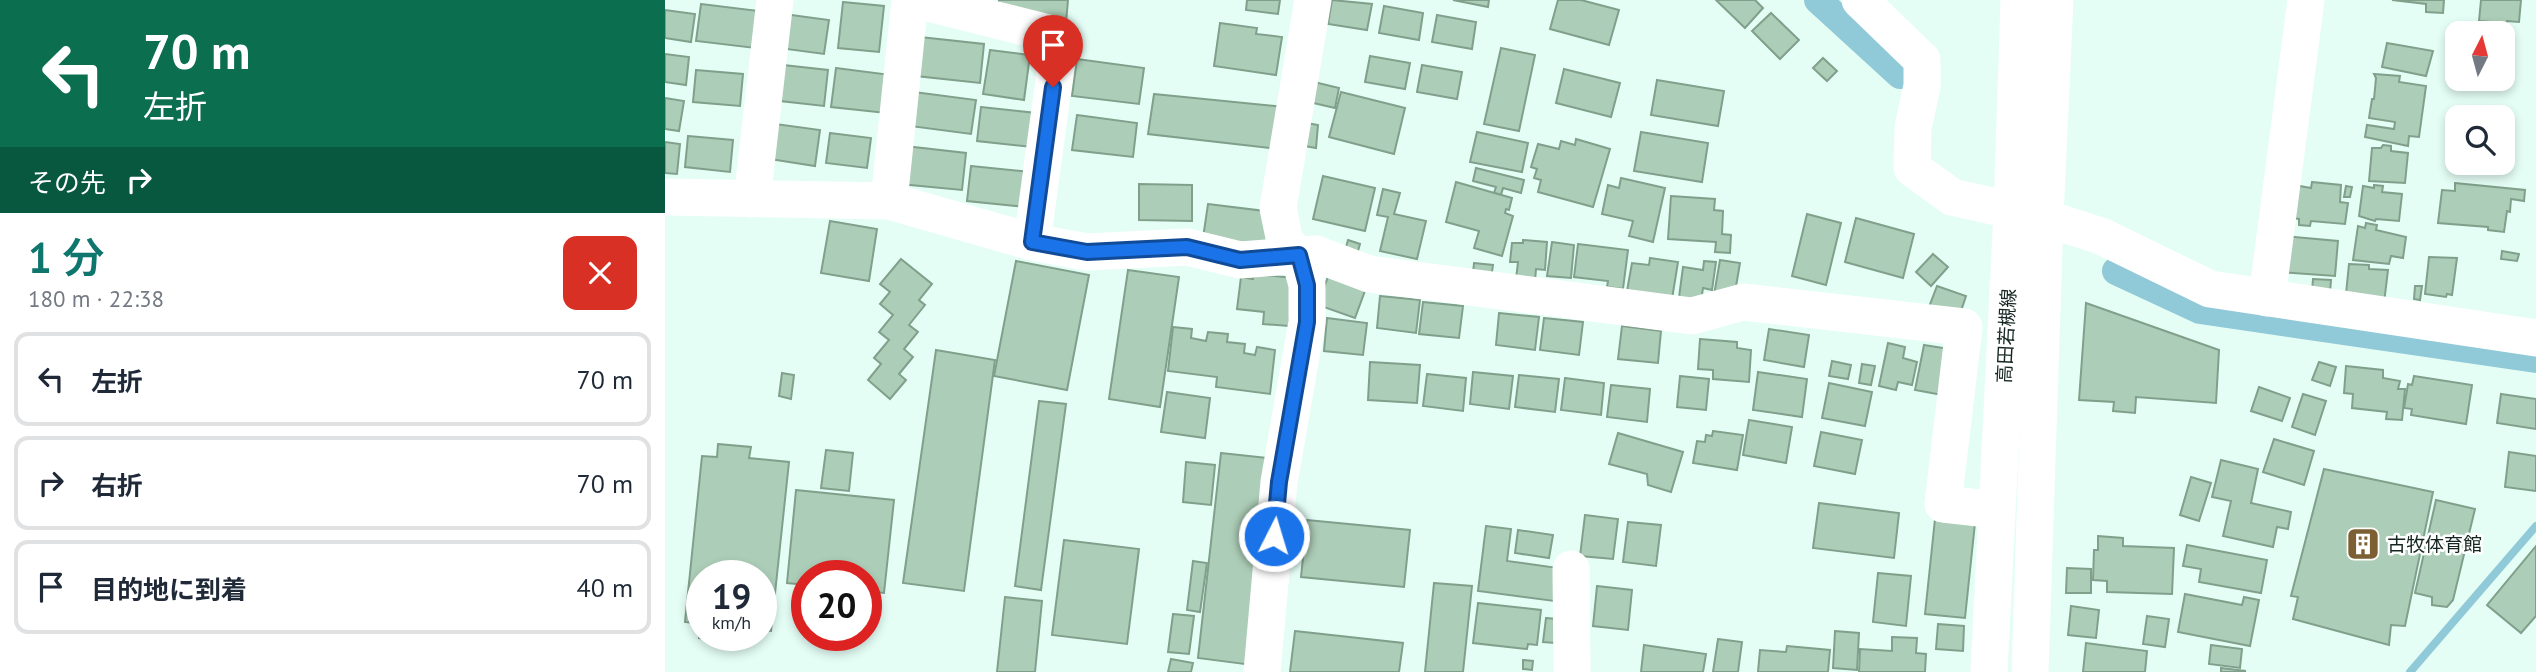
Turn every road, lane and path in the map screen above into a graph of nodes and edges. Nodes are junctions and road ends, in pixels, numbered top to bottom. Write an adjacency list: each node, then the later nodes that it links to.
1 (775, 0): 10 (street)
2 (909, 0): 11 (street)
3 (917, 0): 13 (street)
4 (1313, 0): 14 (street)
5 (1860, 0): 12 (street)
6 (2019, 0): 12 (street, 高田若槻線)
7 (2055, 0): 12 (street, 高田若槻線)
8 (2306, 0): 15 (street)
9 (665, 197): 10 (street)
10 (753, 199): 11 (street)
11 (889, 201): 13 (street)
12 (2029, 215): 15 (street); 17 (street, 高田若槻線); 22 (street, 高田若槻線)
13 (1032, 242): 14 (street)
14 (1299, 255): 17 (street); 19 (street)
15 (2267, 298): 16 (street)
16 (2536, 338)
17 (1997, 510): 21 (street, 高田若槻線)
18 (1571, 569): 20 (street)
19 (1262, 672)
20 (1571, 672)
21 (1989, 672)
22 (2030, 672)

